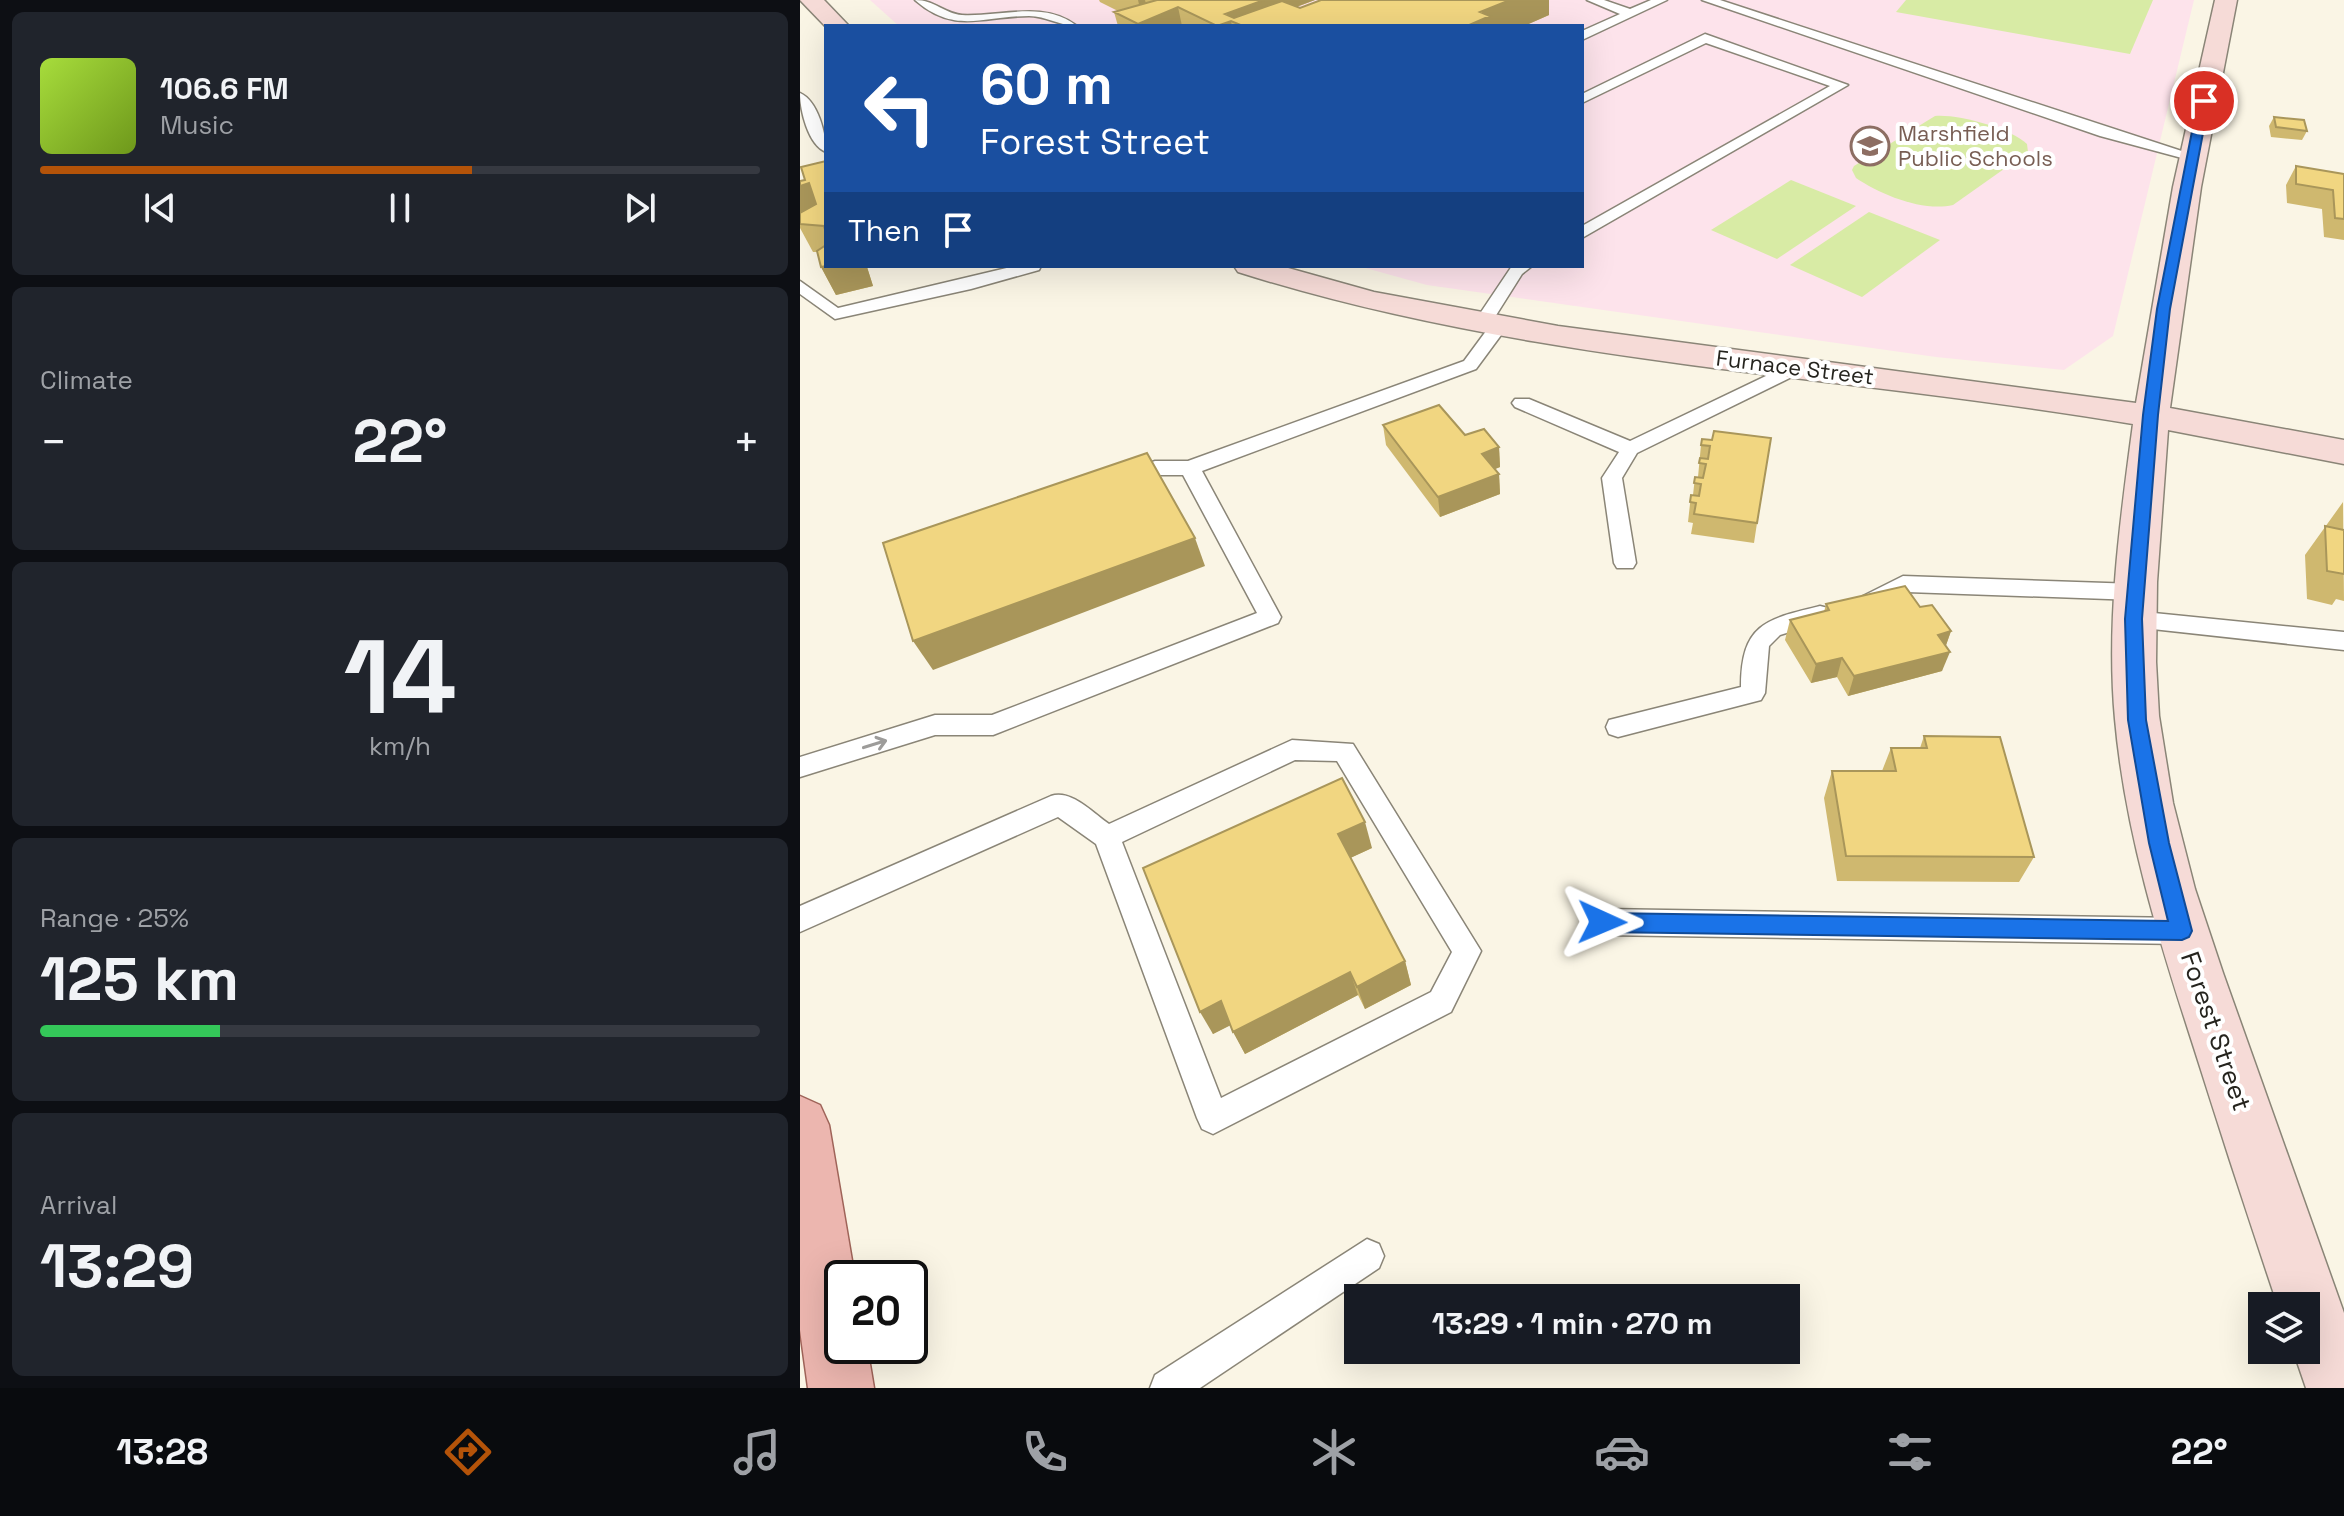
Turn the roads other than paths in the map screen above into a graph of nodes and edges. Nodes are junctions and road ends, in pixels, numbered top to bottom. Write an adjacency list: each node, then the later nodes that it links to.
1 (811, 0): 7 (street); 10 (street)
2 (921, 0): 9 (lane)
3 (1593, 0): 8 (lane)
4 (1661, 0): 8 (lane)
5 (1708, 0): 17 (lane)
6 (2226, 0): 17 (street, Forest Street)
7 (800, 1)
8 (1631, 14): 13 (lane)
9 (957, 19): 11 (lane); 12 (lane)
10 (836, 24)
11 (943, 24)
12 (1067, 24)
13 (1584, 35)
14 (800, 97): 16 (lane)
15 (1584, 98): 18 (lane)
16 (824, 144)
17 (2193, 157): 27 (street, Forest Street)
18 (1584, 232)
19 (1019, 268): 22 (lane)
20 (1256, 268): 24 (street, Furnace Street)
21 (1516, 268): 24 (lane)
22 (969, 275): 23 (lane)
23 (800, 286)
24 (1490, 326): 25 (street, Furnace Street); 30 (lane)
25 (1797, 367): 27 (street, Furnace Street); 28 (lane)
26 (1522, 403): 28 (lane)
27 (2150, 415): 29 (street, Furnace Street); 33 (street, Forest Street)
28 (1630, 449): 32 (lane)
29 (2344, 452)
30 (1190, 468): 31 (lane); 36 (lane, one-way to 30)
31 (1110, 484)
32 (1625, 563)
33 (2135, 606): 34 (lane); 35 (lane); 40 (street, Forest Street)
34 (2344, 641)
35 (1618, 727)
36 (800, 767)
37 (1107, 837): 37 (lane); 38 (lane)
38 (800, 919)
39 (1602, 922): 40 (lane)
40 (2182, 931): 45 (street, Forest Street)
41 (800, 1125): 43 (main road)
42 (1367, 1256): 44 (lane)
43 (841, 1388)
44 (1168, 1388)
45 (2339, 1388)

